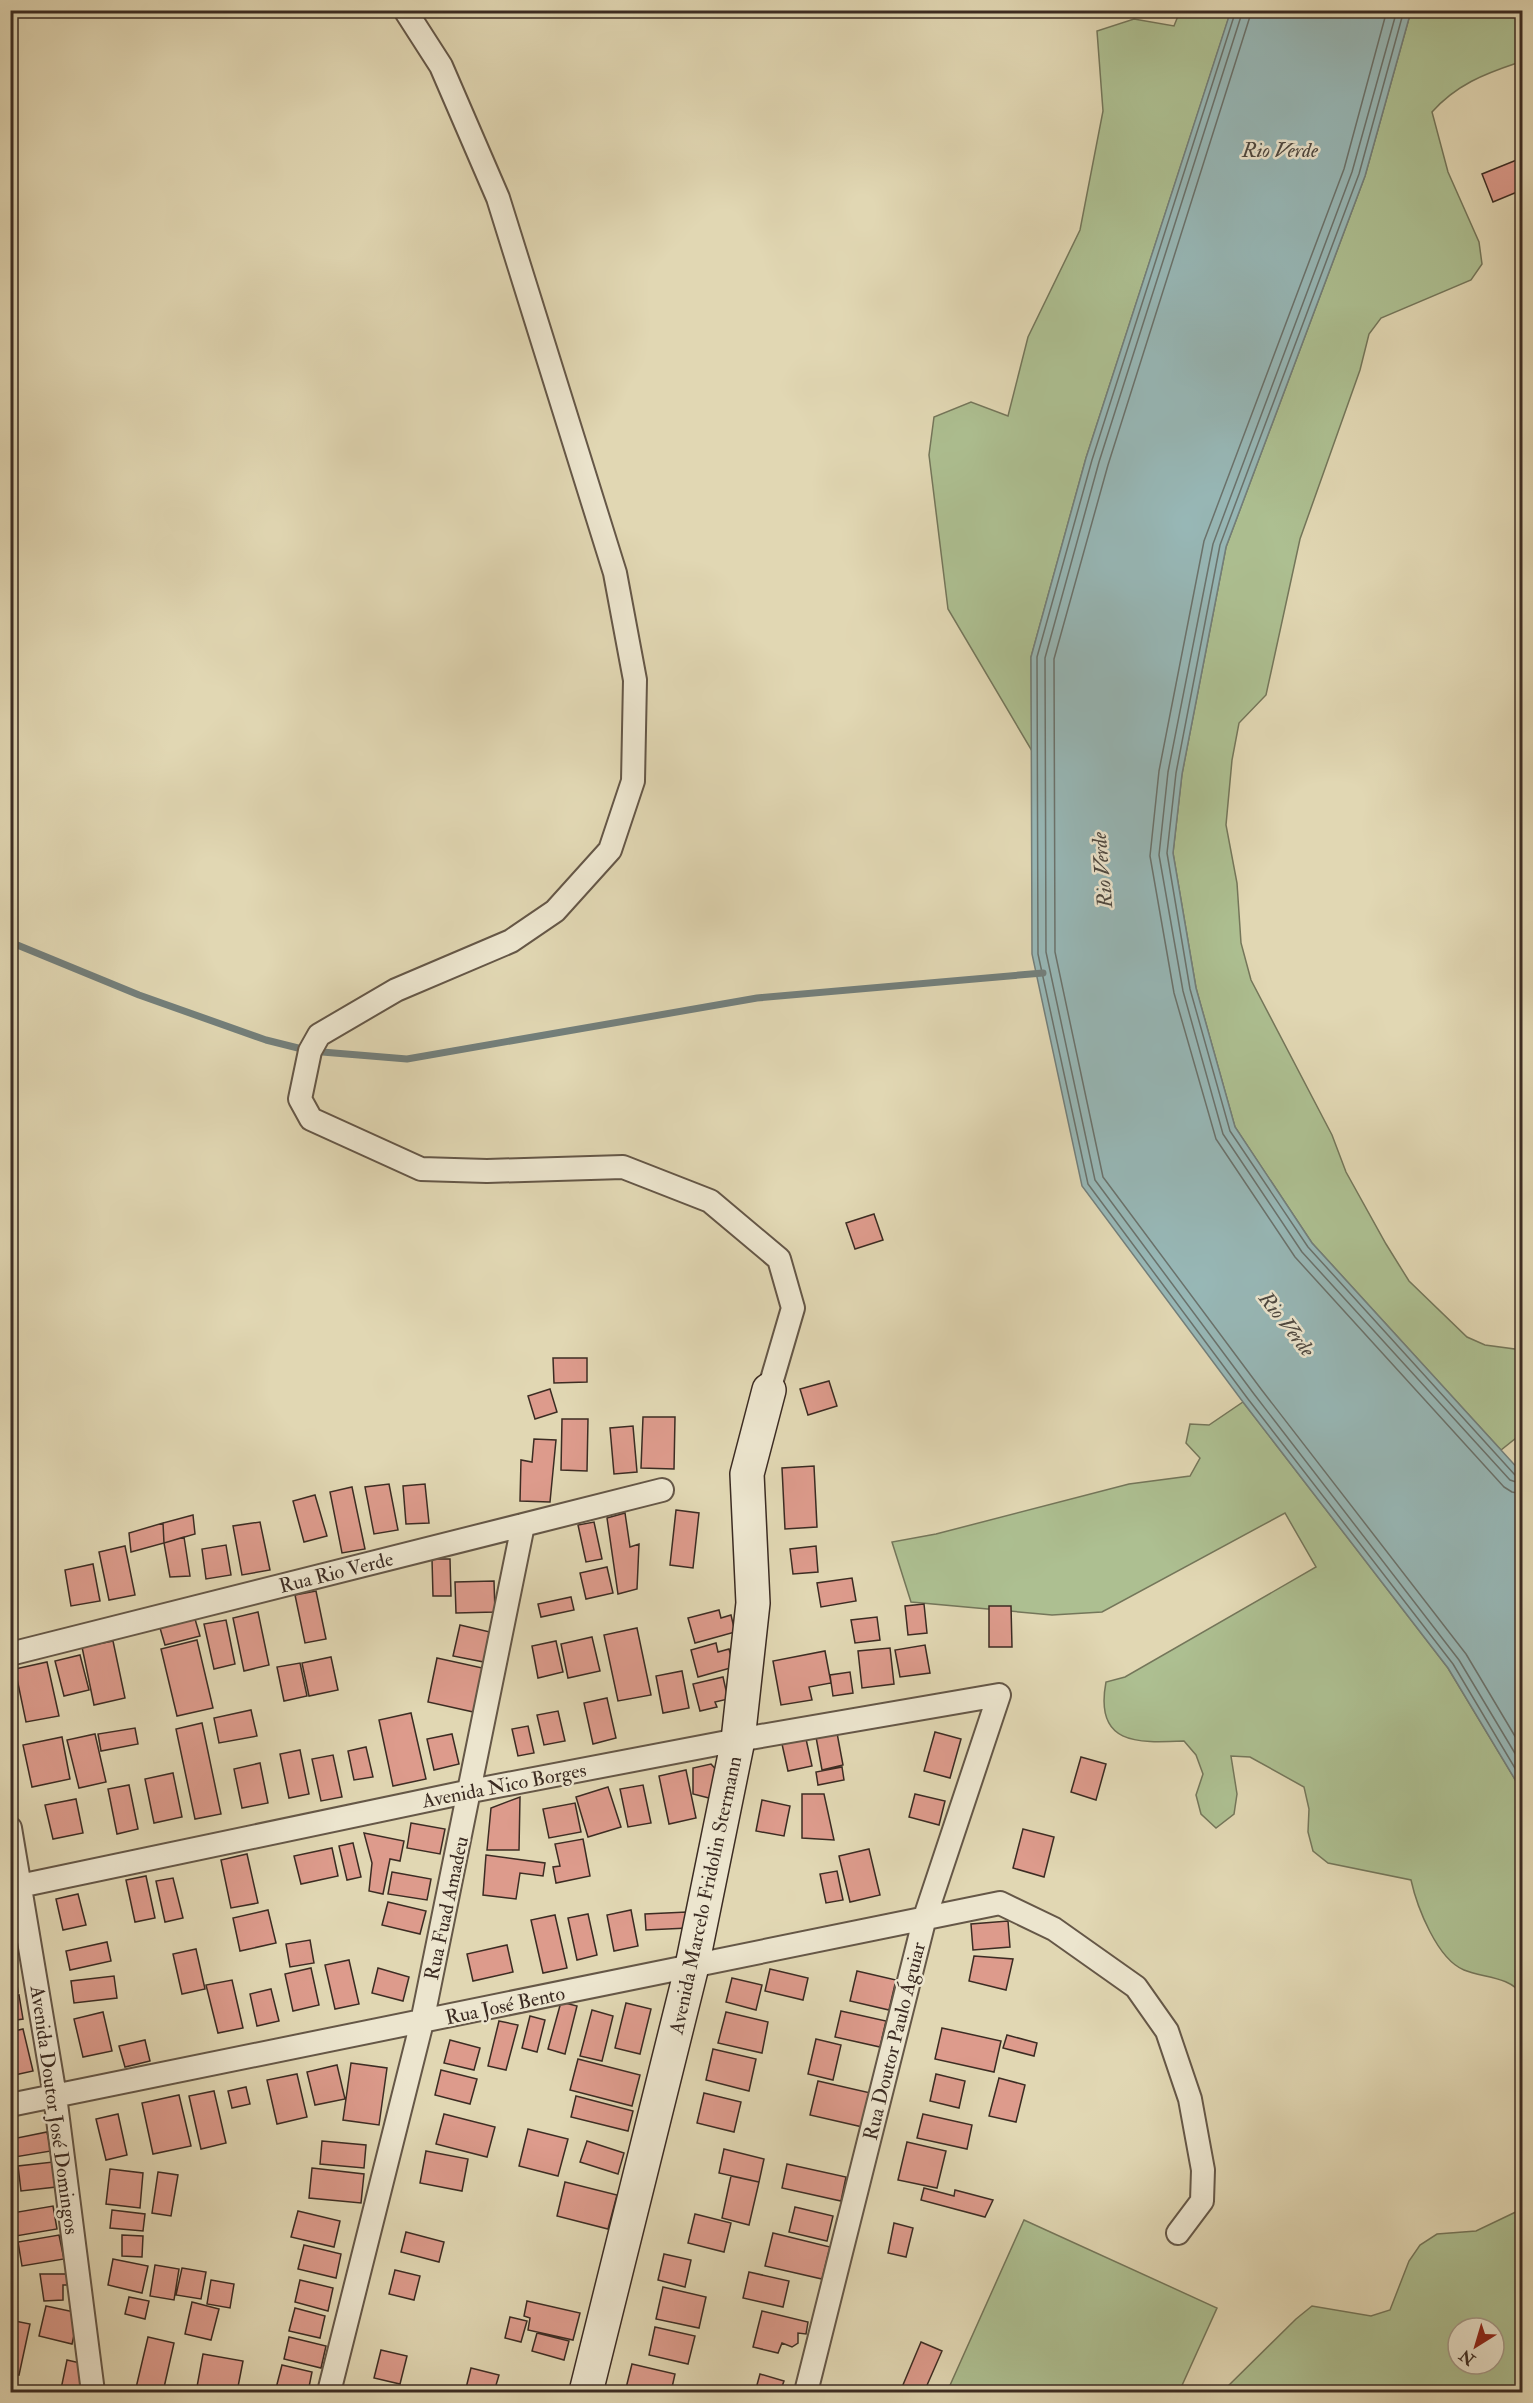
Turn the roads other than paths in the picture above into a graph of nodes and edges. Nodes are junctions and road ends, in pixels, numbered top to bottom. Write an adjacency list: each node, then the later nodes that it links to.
1 (405, 10): 2 (street)
2 (769, 1390): 7 (street, Avenida Marcelo Fridolin Stermann)
3 (662, 1490): 4 (street, Rua Rio Verde)
4 (523, 1525): 5 (street, Rua Rio Verde); 8 (street, Rua Fuad Amadeu)
5 (10, 1653)
6 (999, 1695): 7 (street, Avenida Nico Borges); 11 (street, Rua Doutor Paulo Águiar)
7 (738, 1740): 8 (street, Avenida Nico Borges); 12 (street, Avenida Marcelo Fridolin Stermann)
8 (471, 1791): 10 (street, Avenida Nico Borges); 13 (street, Rua Fuad Amadeu)
9 (10, 1828): 10 (street, Avenida Doutor José Domingos)
10 (16, 1887): 14 (street, Avenida Doutor José Domingos)
11 (925, 1917): 12 (street, Rua José Bento); 16 (street, Rua José Bento); 20 (street, Rua Doutor Paulo Águiar)
12 (692, 1966): 13 (street, Rua José Bento); 19 (street, Avenida Marcelo Fridolin Stermann)
13 (422, 2022): 14 (street, Rua José Bento); 18 (street, Rua Fuad Amadeu)
14 (55, 2096): 15 (street, Rua José Bento); 17 (street, Avenida Doutor José Domingos)
15 (10, 2105)
16 (1178, 2232)
17 (93, 2392)
18 (329, 2392)
19 (586, 2392)
20 (806, 2392)

